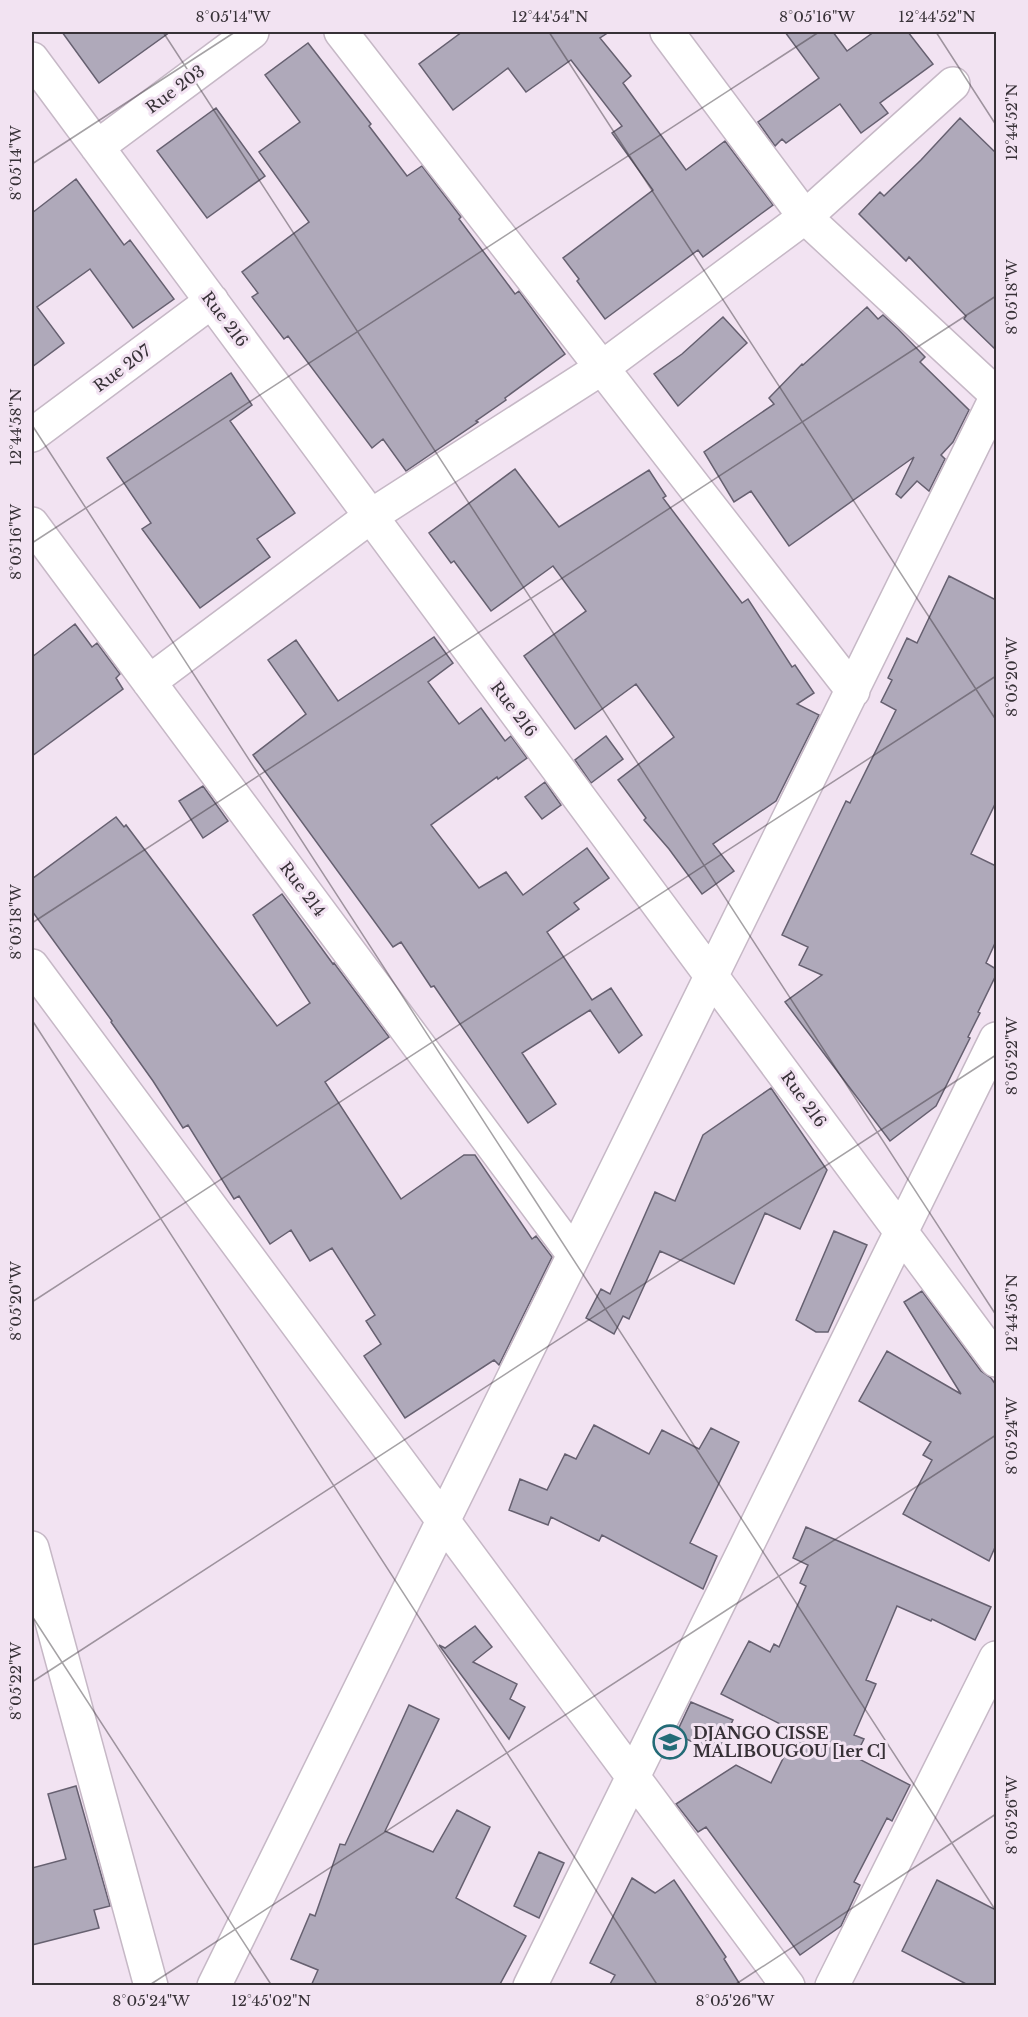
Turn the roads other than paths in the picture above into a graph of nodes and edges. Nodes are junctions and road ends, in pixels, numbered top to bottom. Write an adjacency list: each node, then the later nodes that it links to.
1 (252, 32): 6 (street, Rue 203)
2 (341, 32): 9 (street)
3 (667, 32): 7 (street)
4 (32, 59): 6 (street, Rue 216)
5 (953, 84): 7 (street)
6 (97, 147): 8 (street, Rue 216)
7 (805, 217): 9 (street); 10 (street)
8 (212, 301): 12 (street, Rue 207); 13 (street, Rue 216)
9 (603, 367): 13 (street); 16 (street)
10 (996, 394)
11 (996, 398): 16 (street)
12 (32, 435)
13 (371, 516): 15 (street); 18 (street, Rue 216)
14 (32, 524): 15 (street, Rue 214)
15 (149, 682): 21 (street, Rue 214)
16 (853, 691): 18 (street)
17 (32, 966): 23 (street)
18 (712, 976): 20 (street, Rue 216); 21 (street)
19 (996, 1039): 20 (street)
20 (902, 1231): 22 (street, Rue 216); 26 (street)
21 (574, 1255): 23 (street)
22 (996, 1360)
23 (443, 1522): 26 (street); 28 (street)
24 (32, 1548): 27 (street)
25 (996, 1658): 31 (street)
26 (633, 1778): 29 (street); 30 (street)
27 (151, 1986)
28 (214, 1986)
29 (530, 1986)
30 (788, 1986)
31 (832, 1986)

